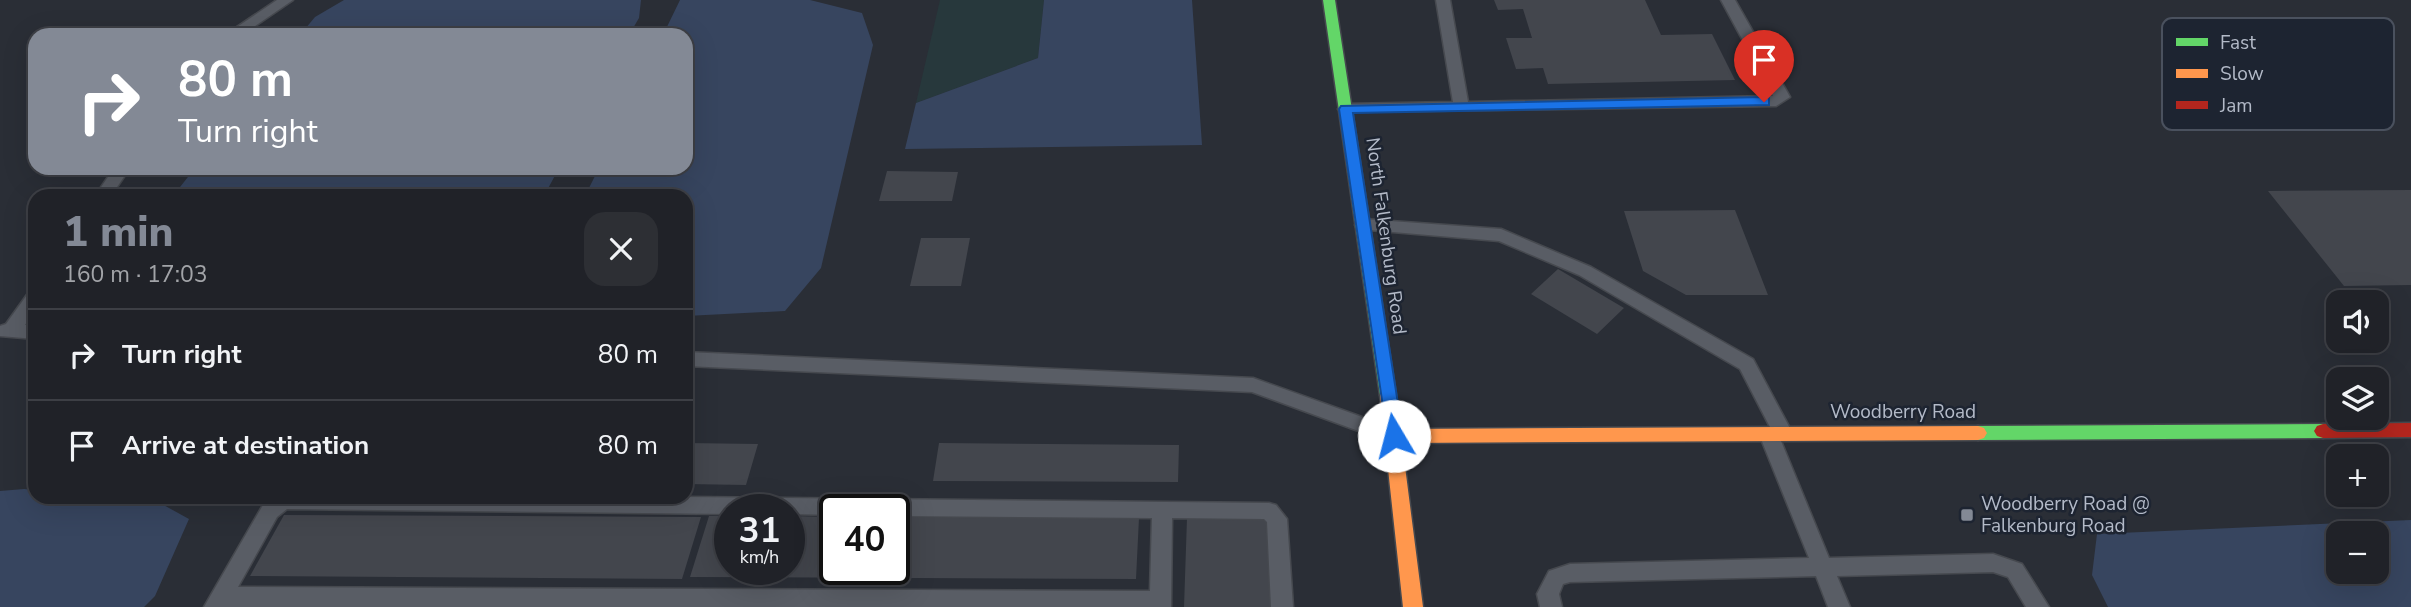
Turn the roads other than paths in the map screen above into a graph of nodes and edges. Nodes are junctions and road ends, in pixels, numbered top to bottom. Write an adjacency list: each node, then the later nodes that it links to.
1 (286, 0): 5 (lane)
2 (1329, 0): 7 (street, North Falkenburg Road)
3 (1443, 0): 6 (lane)
4 (1728, 0): 6 (lane)
5 (243, 28)
6 (1461, 107): 7 (lane)
7 (1346, 109): 8 (street, North Falkenburg Road)
8 (1363, 225): 14 (lane); 15 (street, North Falkenburg Road)
9 (28, 304): 10 (lane)
10 (6, 331): 11 (lane)
11 (28, 332)
12 (693, 359): 15 (lane)
13 (2411, 430): 14 (street, Woodberry Road)
14 (1776, 434): 15 (street, Woodberry Road); 19 (lane)
15 (1394, 436): 23 (street, North Falkenburg Road)
16 (279, 504): 20 (lane)
17 (613, 504): 18 (lane)
18 (1162, 509): 21 (lane); 22 (lane)
19 (1823, 566): 24 (lane); 25 (lane); 26 (lane)
20 (218, 601): 21 (lane)
21 (1160, 604)
22 (1282, 607)
23 (1413, 607)
24 (1550, 607)
25 (1839, 607)
26 (2038, 607)

